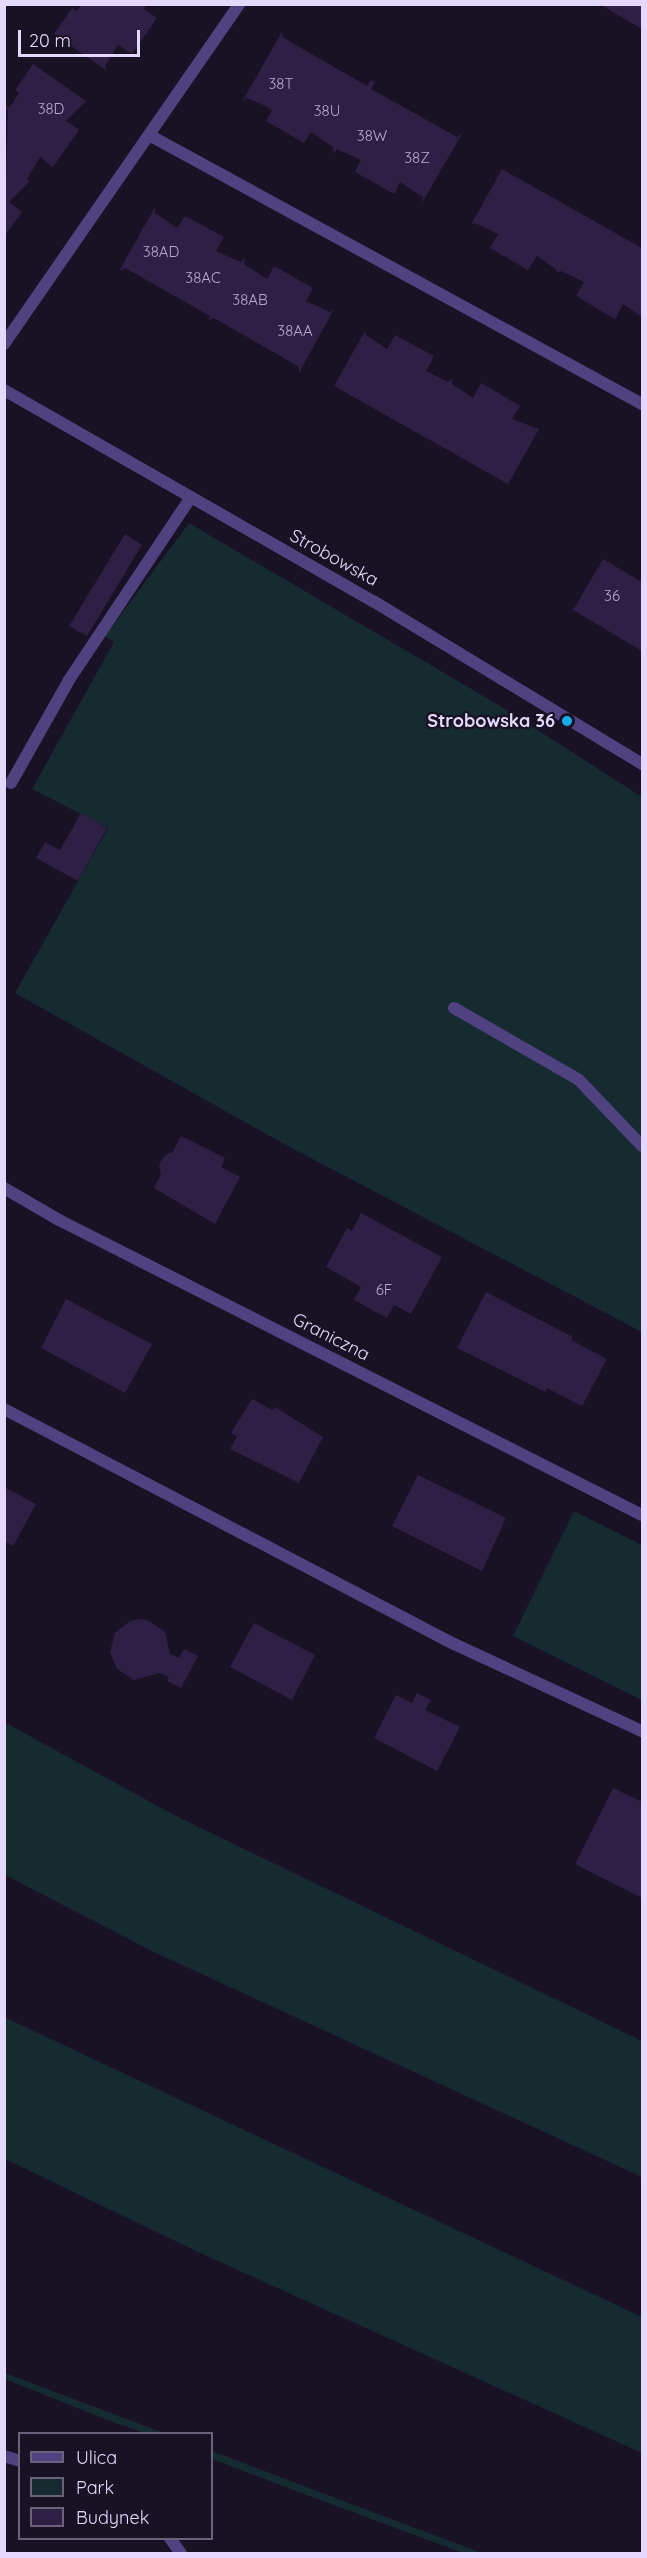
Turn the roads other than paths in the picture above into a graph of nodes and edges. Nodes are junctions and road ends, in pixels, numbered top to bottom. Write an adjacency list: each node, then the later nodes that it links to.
1 (239, 4): 2 (street)
2 (149, 135): 3 (street); 5 (street)
3 (4, 344)
4 (4, 390): 6 (street, Strobowska)
5 (642, 404)
6 (191, 497): 7 (street, Strobowska); 8 (street)
7 (642, 764)
8 (11, 783)
9 (454, 1008): 10 (street)
10 (642, 1146)
11 (4, 1188): 13 (street, Graniczna)
12 (4, 1409): 14 (street)
13 (642, 1515)
14 (642, 1731)
15 (171, 2540): 16 (street)
16 (181, 2553)

